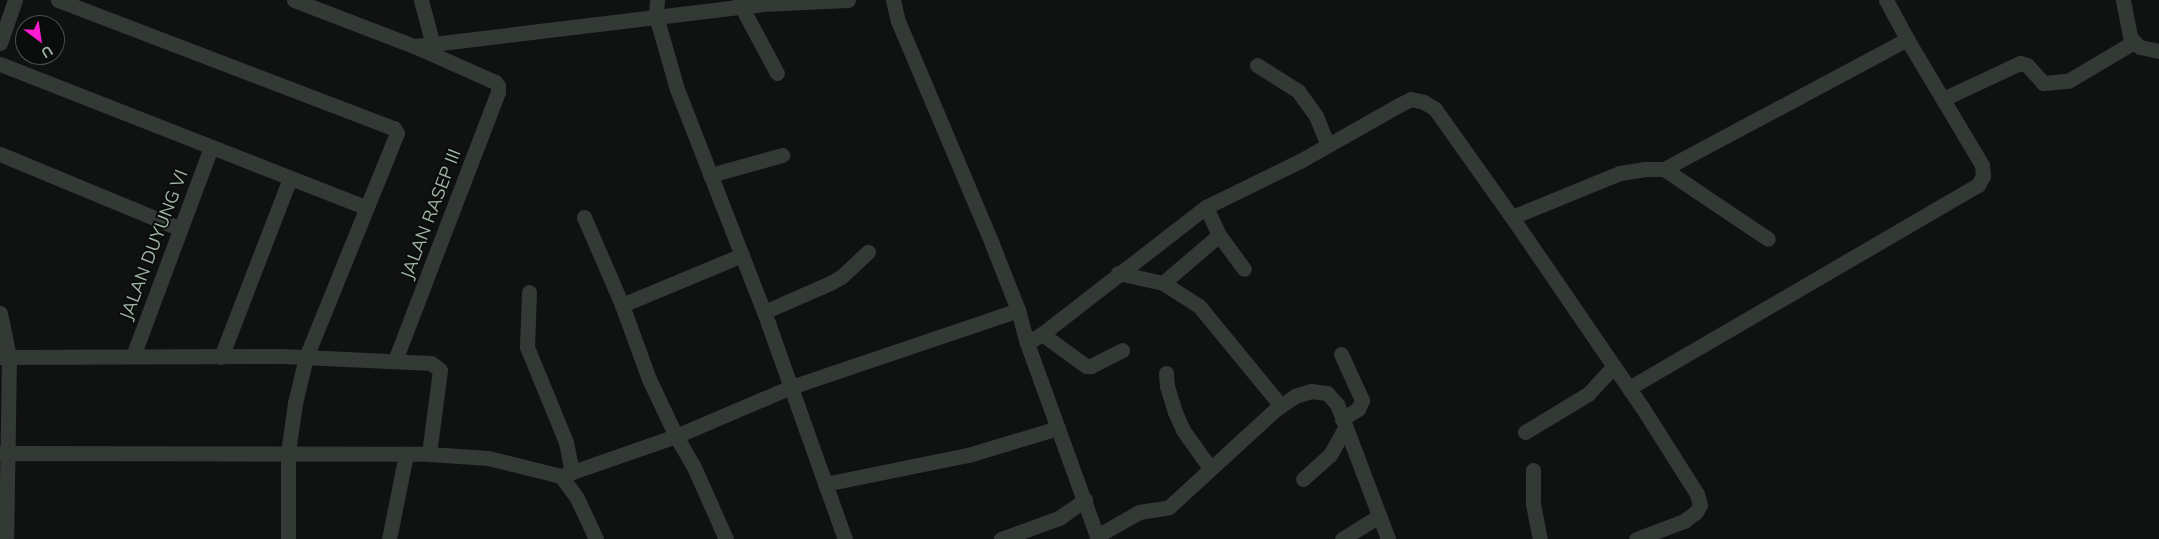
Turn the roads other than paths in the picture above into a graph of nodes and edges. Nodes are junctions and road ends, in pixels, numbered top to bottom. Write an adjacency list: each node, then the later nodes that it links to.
1 (15, 0): 14 (street)
2 (58, 0): 29 (street)
3 (294, 0): 16 (street)
4 (421, 0): 15 (street)
5 (657, 0): 11 (street)
6 (848, 0): 10 (street)
7 (893, 0): 43 (street)
8 (1886, 0): 12 (street)
9 (2123, 0): 13 (street)
10 (741, 3): 11 (street); 20 (street)
11 (656, 16): 15 (street); 27 (street)
12 (1907, 38): 21 (street); 26 (street)
13 (2134, 42): 17 (street); 21 (street)
14 (0, 43)
15 (434, 45): 16 (street)
16 (414, 46): 54 (street, JALAN RASEP III)
17 (2159, 51)
18 (0, 64): 23 (street)
19 (1257, 65): 22 (street)
20 (777, 73)
21 (1943, 99): 58 (street)
22 (1328, 145): 30 (street); 32 (street)
23 (211, 148): 28 (street); 33 (street, JALAN DUYUNG VI)
24 (0, 154): 33 (street)
25 (782, 155): 27 (street)
26 (1664, 169): 32 (street); 35 (street)
27 (710, 176): 37 (street)
28 (290, 178): 29 (street); 52 (street)
29 (365, 207): 53 (street)
30 (1206, 207): 34 (street); 39 (street)
31 (584, 216): 42 (street)
32 (1512, 217): 55 (street)
33 (180, 228): 50 (street, JALAN DUYUNG VI)
34 (1219, 235): 38 (street); 40 (street)
35 (1768, 239)
36 (868, 252): 44 (street)
37 (742, 255): 42 (street); 44 (street)
38 (1244, 269)
39 (1118, 273): 40 (street); 46 (street)
40 (1163, 283): 59 (street)
41 (529, 292): 70 (street)
42 (622, 304): 63 (street)
43 (1018, 310): 47 (street); 57 (street)
44 (764, 312): 57 (street)
45 (0, 313): 51 (street)
46 (1042, 334): 47 (street); 48 (street)
47 (1027, 342): 61 (street)
48 (1122, 350)
49 (1341, 354): 60 (street)
50 (132, 356): 51 (street); 52 (street)
51 (4, 357): 64 (street)
52 (221, 357): 53 (street)
53 (306, 358): 54 (street); 65 (street)
54 (396, 360): 67 (street)
55 (1614, 366): 58 (street); 62 (street)
56 (1166, 373): 68 (street)
57 (792, 387): 63 (street); 72 (street)
58 (1629, 388): 86 (street)
59 (1281, 406): 60 (street); 68 (street)
60 (1344, 424): 71 (street); 74 (street)
61 (1058, 428): 72 (street); 73 (street)
62 (1525, 432)
63 (676, 436): 70 (street); 80 (street)
64 (4, 453): 65 (street); 76 (street)
65 (288, 453): 66 (street); 77 (street)
66 (406, 454): 67 (street); 78 (street)
67 (429, 454): 70 (street)
68 (1210, 468): 75 (street)
69 (1533, 470): 85 (street)
70 (567, 474): 79 (street)
71 (1303, 478)
72 (825, 484): 81 (street)
73 (1085, 500): 75 (street); 82 (street)
74 (1379, 516): 83 (street); 84 (street)
75 (1097, 538)
76 (6, 539)
77 (288, 539)
78 (388, 539)
79 (596, 539)
80 (726, 539)
81 (845, 539)
82 (1001, 539)
83 (1342, 539)
84 (1388, 539)
85 (1540, 539)
86 (1636, 539)

